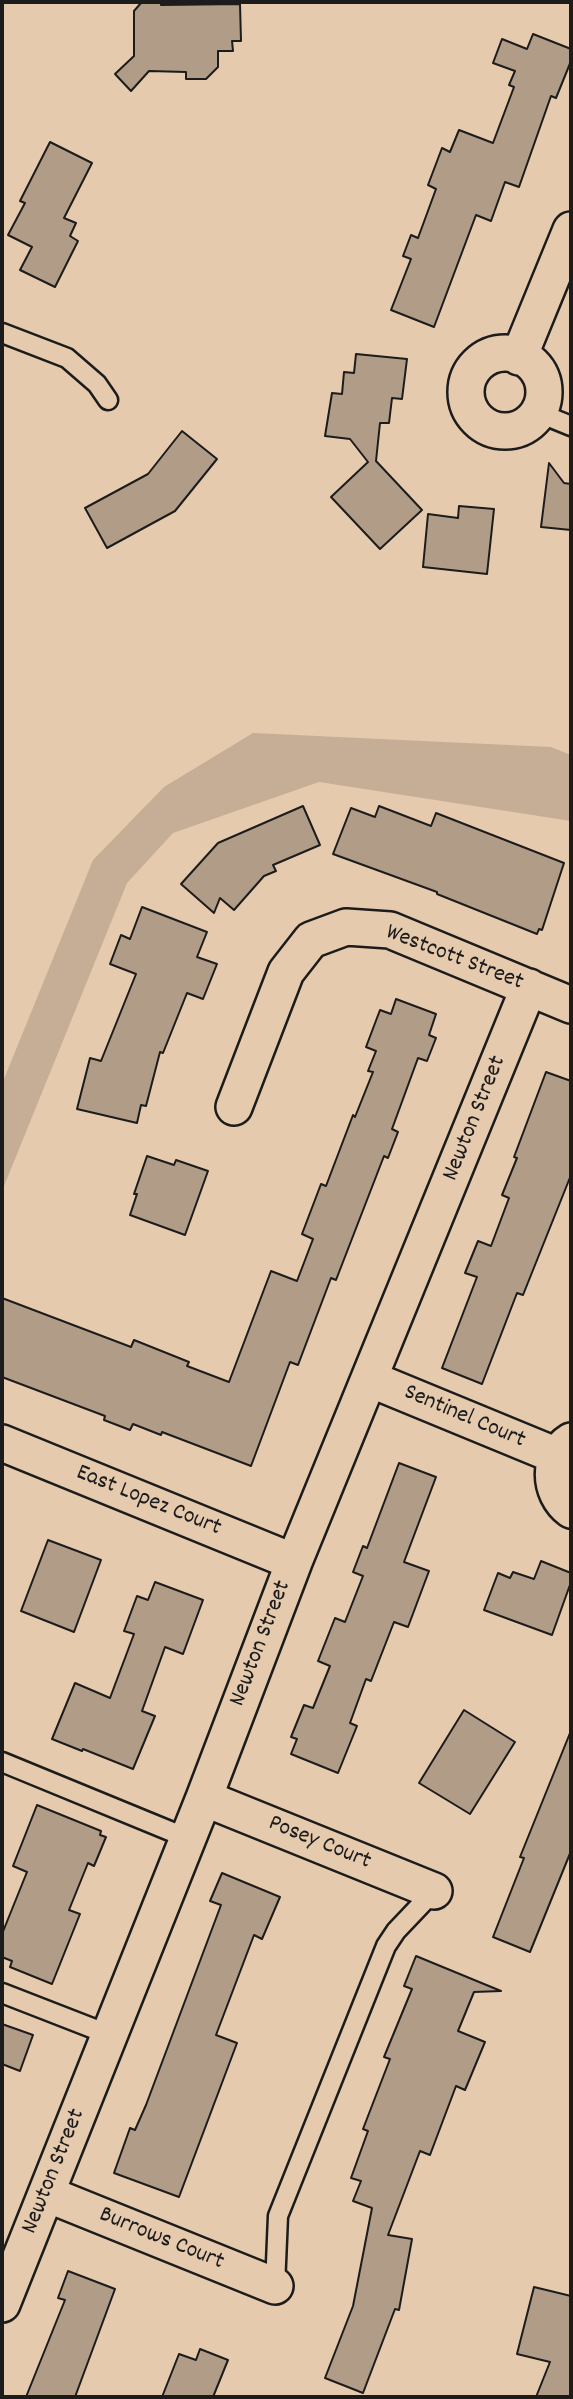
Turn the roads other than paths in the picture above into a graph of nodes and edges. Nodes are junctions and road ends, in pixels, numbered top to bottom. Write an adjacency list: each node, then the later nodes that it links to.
1 (571, 230): 3 (street)
2 (2, 333): 4 (lane)
3 (519, 357): 5 (street); 5 (street)
4 (108, 400)
5 (540, 413): 6 (lane)
6 (571, 426)
7 (529, 987): 8 (street, Westcott Street); 9 (street, Westcott Street); 10 (street, Newton Street)
8 (571, 1005)
9 (234, 1107)
10 (370, 1379): 12 (street, Sentinel Court); 14 (street, Newton Street)
11 (2, 1443): 14 (street, East Lopez Court)
12 (564, 1449): 13 (street, Sentinel Court)
13 (571, 1510)
14 (294, 1562): 16 (street, Newton Street)
15 (2, 1762): 17 (lane)
16 (204, 1798): 17 (street, Newton Street); 18 (street, Posey Court)
17 (187, 1838): 20 (street, Newton Street)
18 (434, 1891): 22 (lane)
19 (2, 1993): 20 (lane)
20 (110, 2035): 21 (street, Newton Street)
21 (47, 2194): 22 (street, Burrows Court); 23 (street, Newton Street)
22 (275, 2286)
23 (2, 2304)

